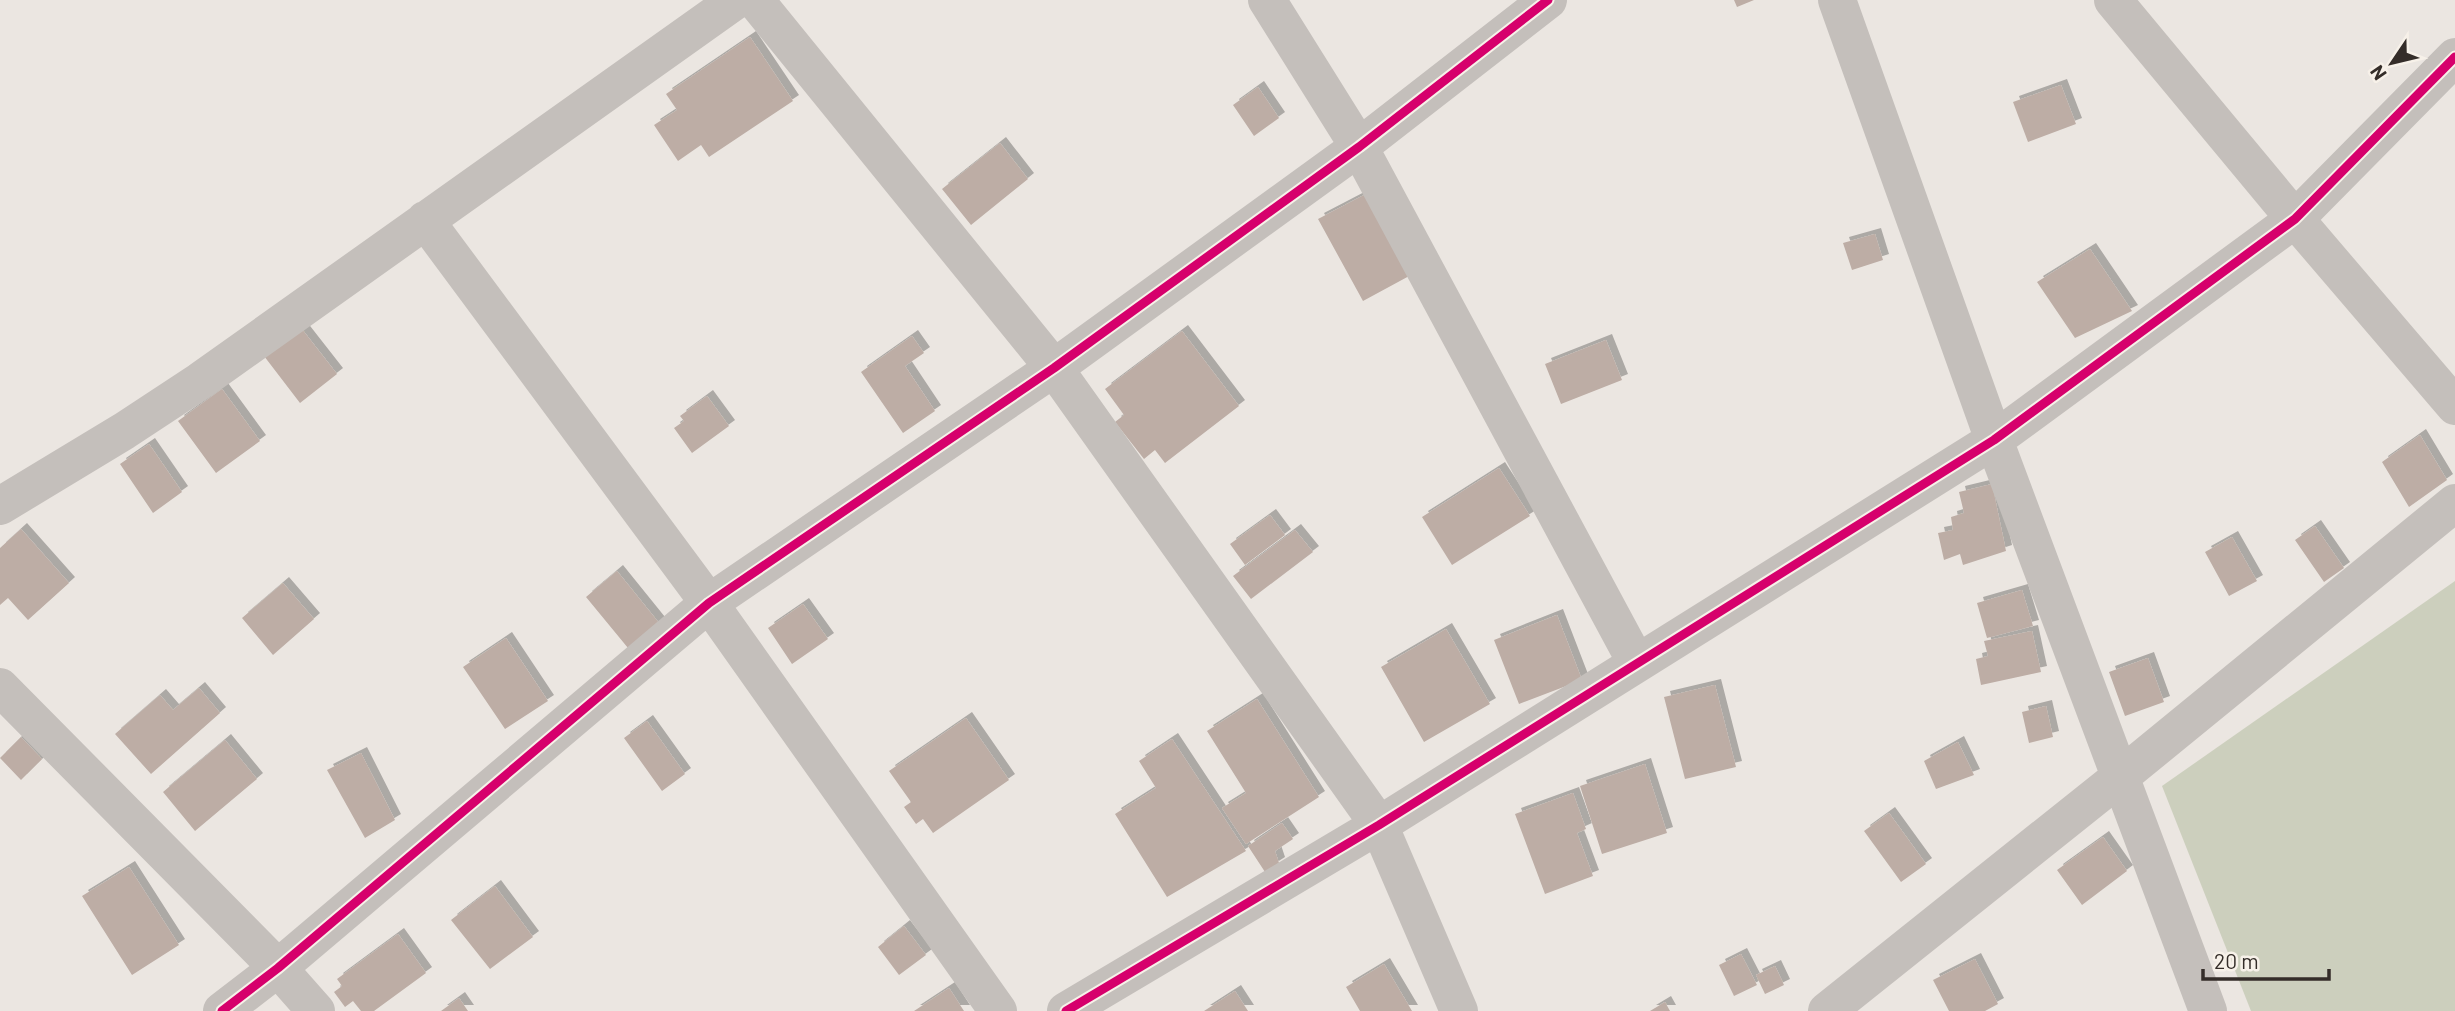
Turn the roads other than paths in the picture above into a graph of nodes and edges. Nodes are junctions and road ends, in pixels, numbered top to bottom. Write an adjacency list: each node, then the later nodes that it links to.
1 (736, 0): 10 (street)
2 (755, 0): 11 (street)
3 (1267, 0): 8 (street)
4 (1548, 0): 8 (street)
5 (1837, 0): 13 (street)
6 (2113, 0): 9 (street)
7 (2455, 57): 9 (street)
8 (1359, 147): 11 (street); 17 (street)
9 (2295, 219): 12 (street); 13 (street)
10 (425, 220): 15 (street); 16 (street)
11 (1054, 368): 16 (street); 20 (street)
12 (2455, 406)
13 (1994, 440): 17 (street); 19 (street)
14 (2455, 503): 19 (street)
15 (0, 506)
16 (709, 603): 21 (street); 24 (street)
17 (1636, 662): 20 (street)
18 (0, 687): 21 (street)
19 (2120, 777): 27 (street); 28 (street)
20 (1379, 825): 25 (street); 26 (street)
21 (278, 968): 22 (street); 23 (street)
22 (222, 1011)
23 (316, 1011)
24 (998, 1011)
25 (1066, 1011)
26 (1460, 1011)
27 (1827, 1011)
28 (2208, 1011)

